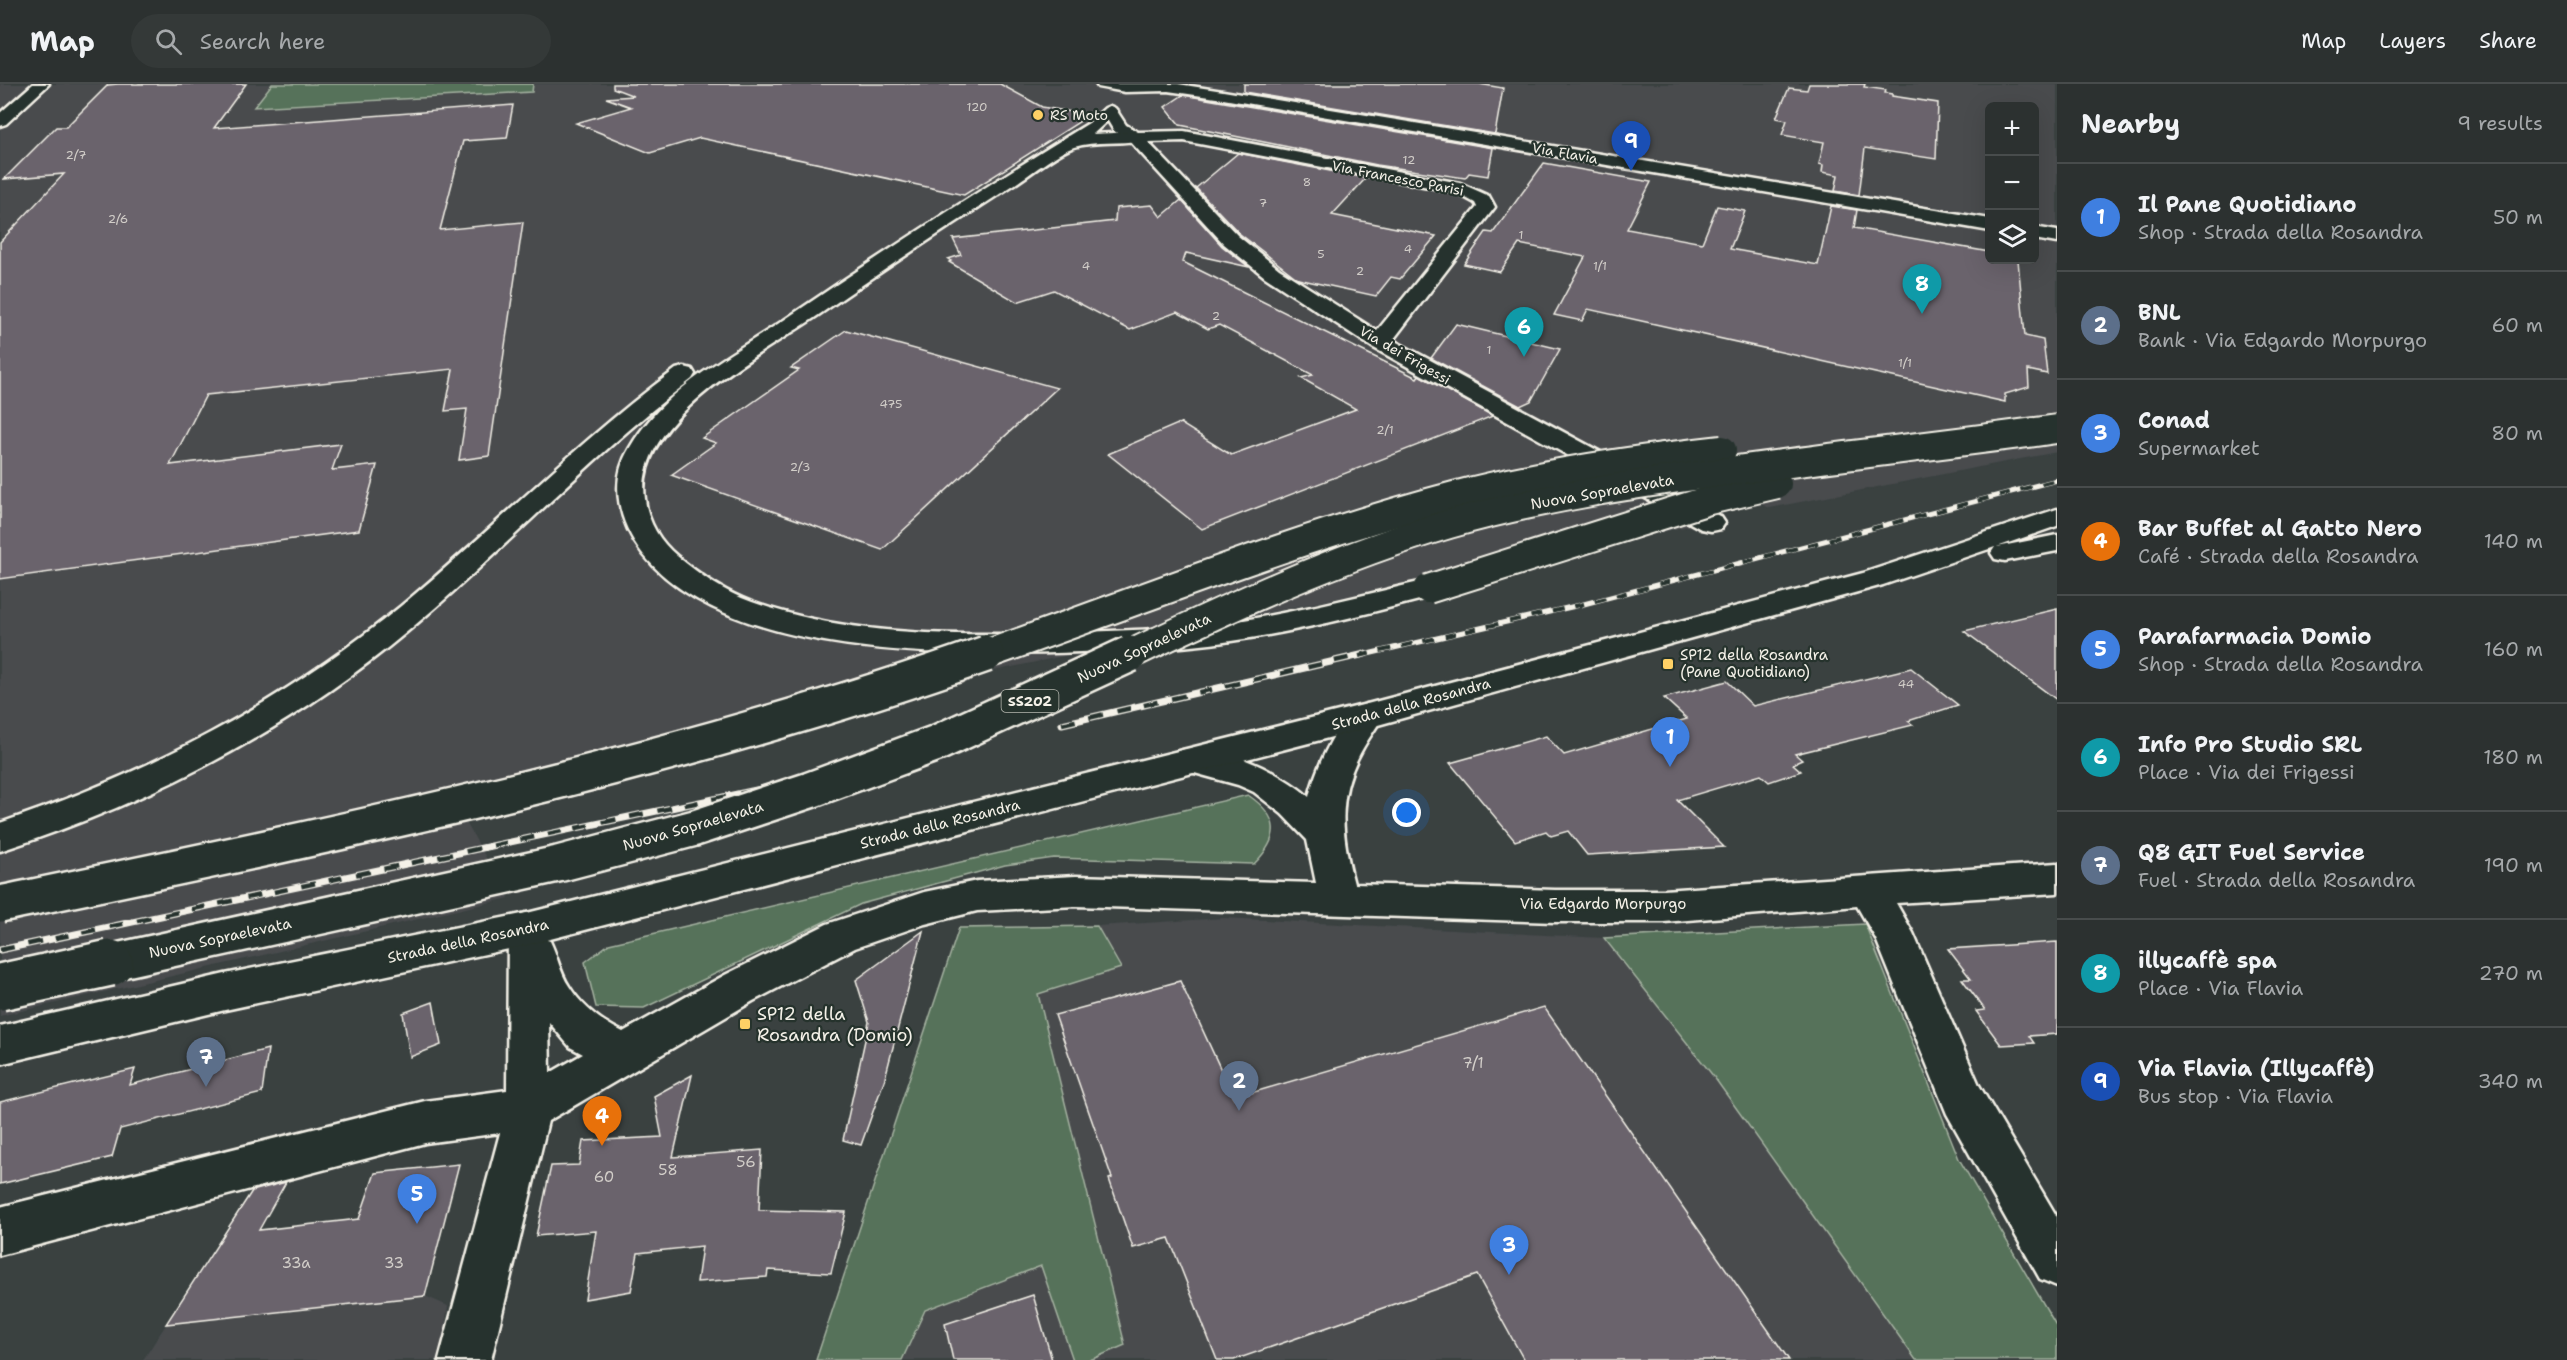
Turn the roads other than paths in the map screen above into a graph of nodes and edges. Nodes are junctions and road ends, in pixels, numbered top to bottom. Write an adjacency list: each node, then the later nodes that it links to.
1 (42, 84): 6 (main road)
2 (1101, 84): 4 (main road, Via Flavia); 5 (main road, Via dei Frigessi)
3 (1208, 84): 9 (main road, Via Flavia)
4 (1147, 86): 7 (main road, Via dei Frigessi); 10 (main road, Via Flavia)
5 (1110, 111): 7 (main road, Via dei Frigessi); 8 (main road)
6 (0, 121)
7 (1139, 141): 8 (main road, Via Francesco Parisi); 16 (main road, Via dei Frigessi); 16 (main road, Via Francesco Parisi)
8 (1064, 145): 15 (main road)
9 (1985, 215)
10 (1985, 224)
11 (2039, 224): 12 (main road)
12 (2057, 227)
13 (2039, 234): 14 (main road)
14 (2057, 237)
15 (755, 339): 18 (main road, bridge); 26 (main road)
16 (1380, 342): 20 (main road, Via dei Frigessi)
17 (2057, 408): 30 (main road, Nuova Sopraelevata, bridge)
18 (2057, 430): 32 (main road, Nuova Sopraelevata / SS202, bridge)
19 (2057, 518): 22 (main road, Strada della Rosandra)
20 (1711, 523)
21 (2057, 543): 22 (main road, Strada della Rosandra)
22 (1873, 579): 23 (main road, Strada della Rosandra)
23 (1367, 717): 24 (main road, Strada della Rosandra); 25 (main road)
24 (1192, 760): 25 (main road); 31 (main road, Strada della Rosandra)
25 (1324, 835): 29 (main road)
26 (0, 837)
27 (2057, 878): 28 (main road, Via Edgardo Morpurgo)
28 (1867, 890): 29 (main road, Via Edgardo Morpurgo); 37 (main road)
29 (1339, 900): 34 (main road, Via Edgardo Morpurgo)
30 (0, 904)
31 (527, 929): 33 (main road, Strada della Rosandra); 34 (main road); 35 (main road)
32 (0, 987)
33 (0, 1045)
34 (623, 1053): 35 (main road, Via Edgardo Morpurgo)
35 (529, 1108): 36 (main road); 38 (main road)
36 (0, 1231)
37 (2057, 1262)
38 (465, 1360)

